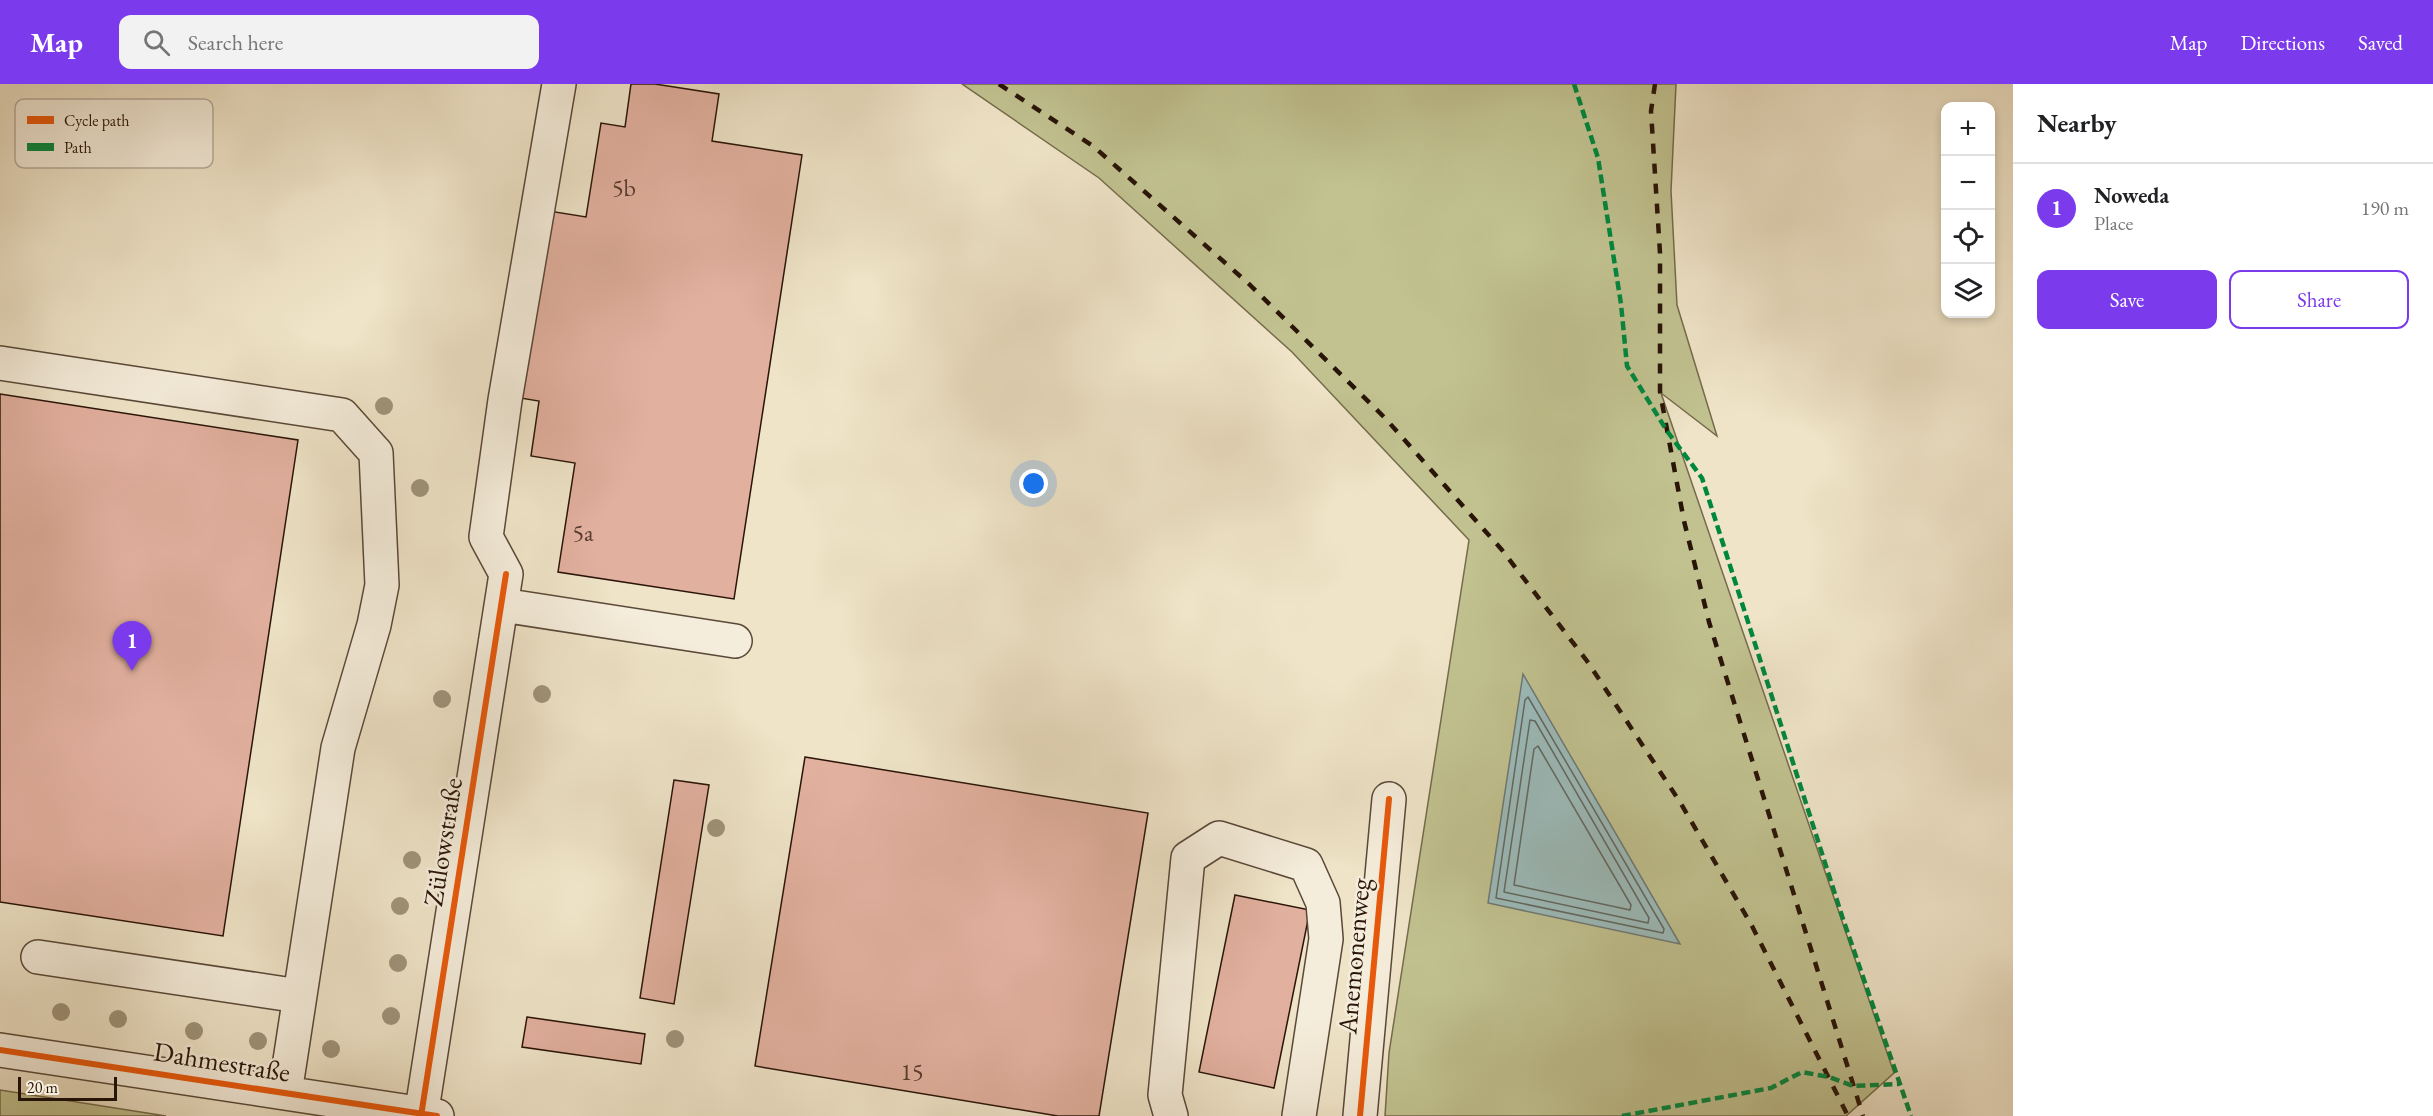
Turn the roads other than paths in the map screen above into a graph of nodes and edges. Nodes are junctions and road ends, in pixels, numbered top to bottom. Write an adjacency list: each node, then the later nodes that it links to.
1 (559, 84): 3 (street)
2 (0, 363): 7 (street)
3 (504, 590): 4 (street); 10 (street, Zülowstraße)
4 (735, 641)
5 (1389, 799): 13 (street, Anemonenweg)
6 (38, 957): 7 (street)
7 (299, 996): 9 (street)
8 (0, 1050): 9 (street, Dahmestraße)
9 (285, 1093): 10 (street, Dahmestraße)
10 (426, 1115)
11 (1171, 1116): 12 (street)
12 (1299, 1116)
13 (1360, 1116)

